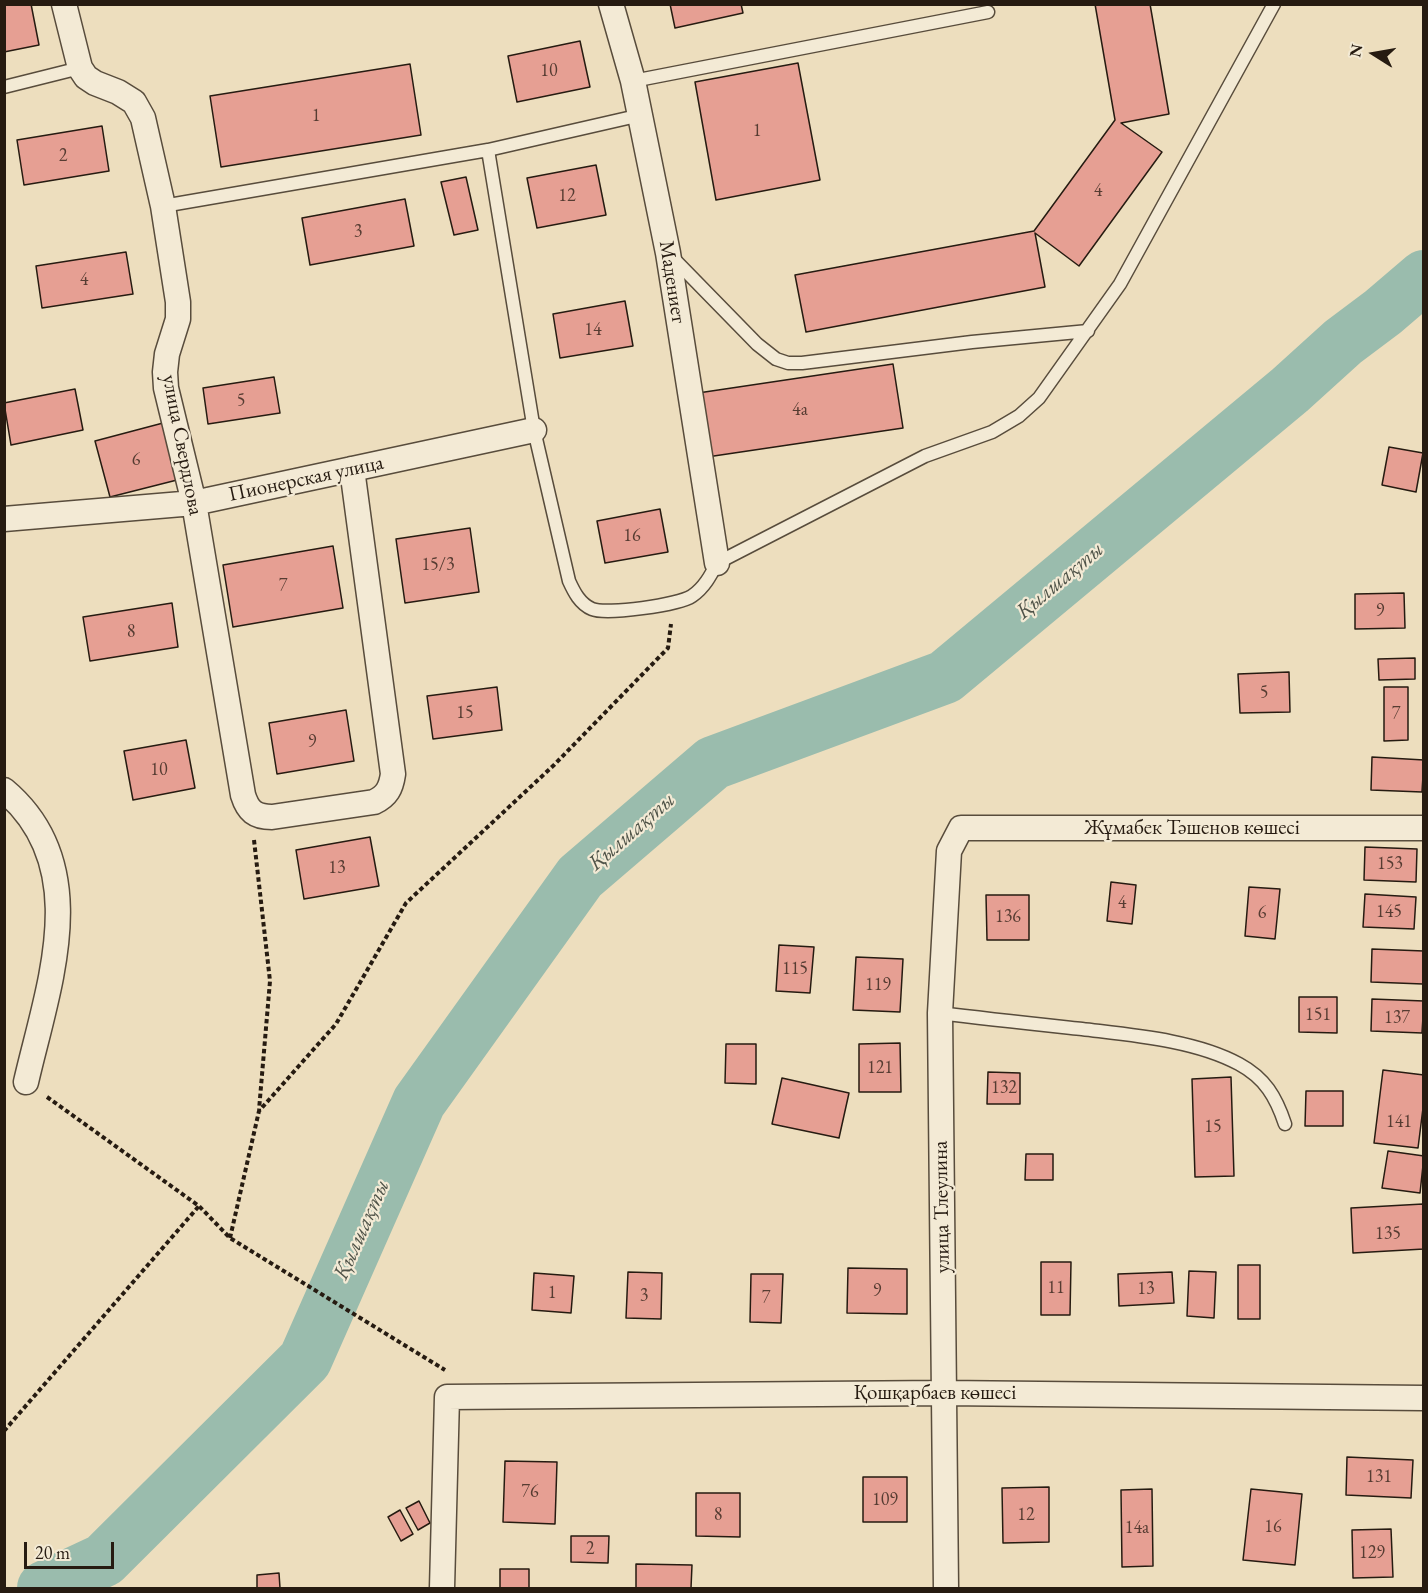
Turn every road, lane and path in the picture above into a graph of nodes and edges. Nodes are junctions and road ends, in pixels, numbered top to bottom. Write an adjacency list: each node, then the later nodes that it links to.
1 (64, 4): 5 (street)
2 (611, 4): 6 (street, Мадениет)
3 (1274, 4): 12 (lane)
4 (988, 12): 6 (lane)
5 (80, 68): 7 (lane); 10 (street, улица Свердлова)
6 (633, 81): 8 (street, Мадениет)
7 (4, 87)
8 (641, 115): 9 (lane); 11 (street, Мадениет)
9 (488, 150): 10 (lane); 13 (lane)
10 (163, 206): 15 (street, улица Свердлова)
11 (668, 253): 12 (lane); 17 (street, Мадениет)
12 (1088, 331): 17 (lane)
13 (534, 430): 14 (street, Пионерская улица); 18 (lane)
14 (352, 469): 15 (street, Пионерская улица); 20 (street)
15 (194, 503): 16 (street, Пионерская улица); 20 (street, улица Свердлова)
16 (4, 519)
17 (717, 563): 18 (lane)
18 (674, 603): 25 (path)
19 (4, 790): 24 (street)
20 (252, 813): 25 (path)
21 (961, 828): 22 (street, Жұмабек Тәшенов көшесі); 23 (street, улица Тлеулина)
22 (1424, 828)
23 (940, 1013): 26 (lane); 30 (street, улица Тлеулина)
24 (26, 1082): 27 (path)
25 (259, 1111): 28 (path)
26 (1285, 1124)
27 (199, 1206): 28 (path); 32 (path)
28 (230, 1238): 29 (path)
29 (448, 1372)
30 (944, 1393): 31 (street, Қошқарбаев көшесі); 33 (street, Қошқарбаев көшесі); 34 (street, улица Тлеулина)
31 (1424, 1398)
32 (4, 1431)
33 (442, 1588)
34 (946, 1588)

